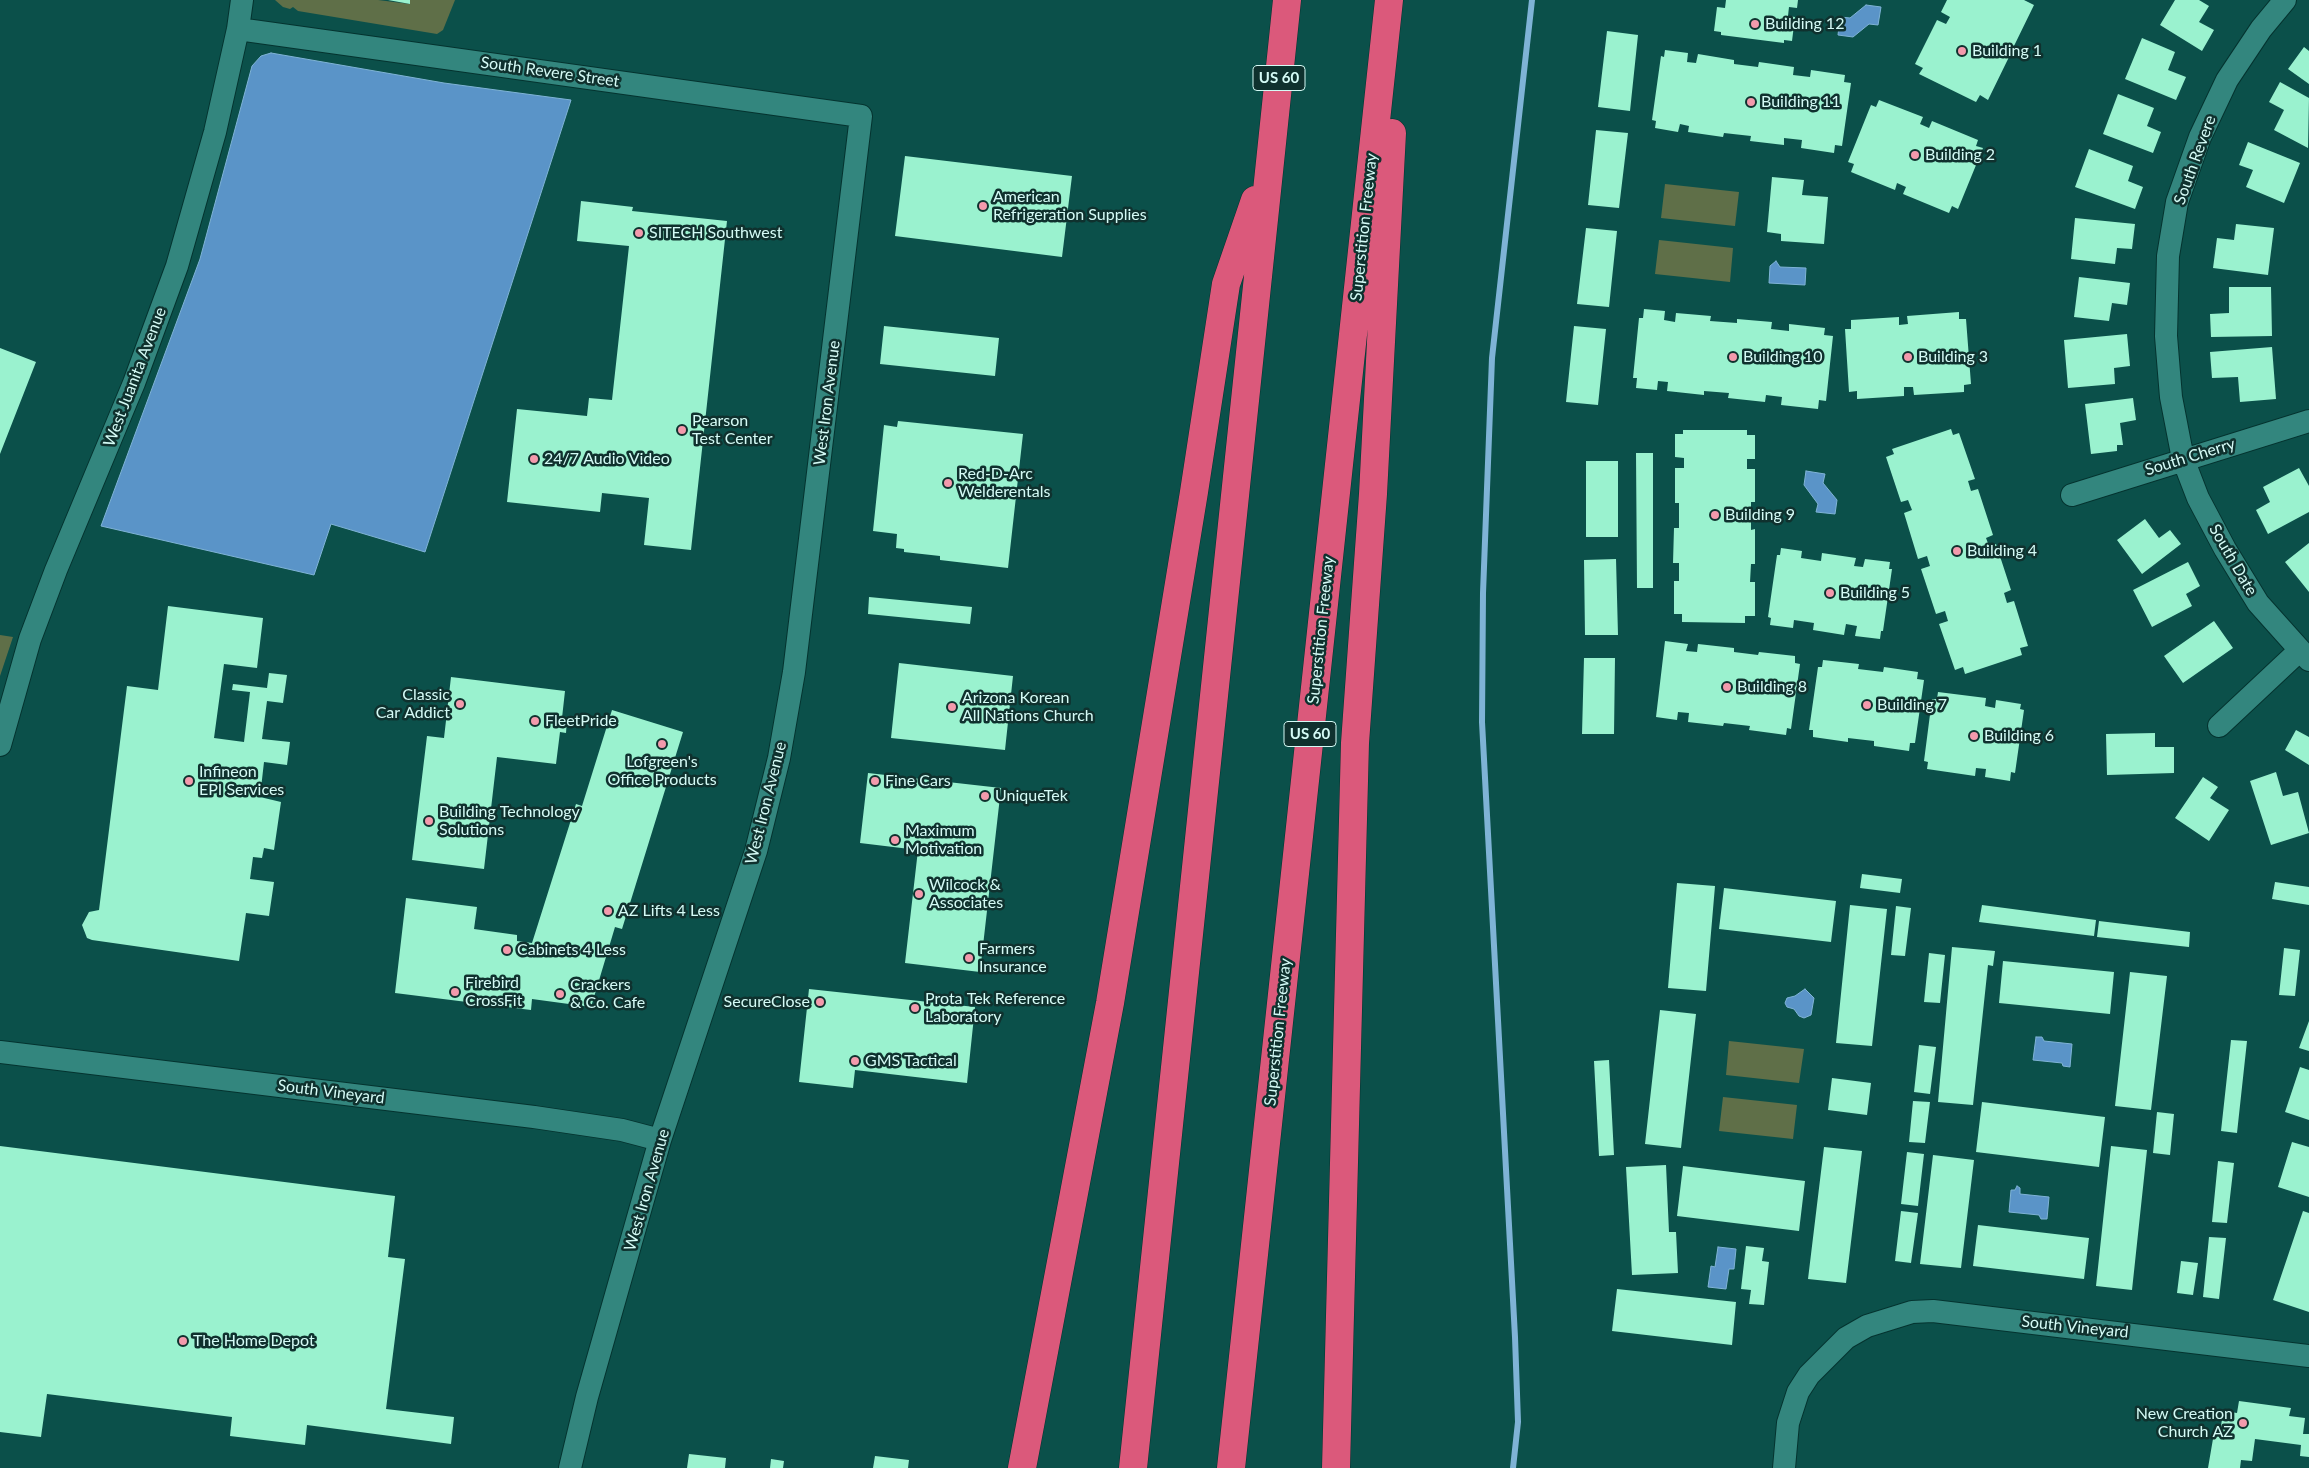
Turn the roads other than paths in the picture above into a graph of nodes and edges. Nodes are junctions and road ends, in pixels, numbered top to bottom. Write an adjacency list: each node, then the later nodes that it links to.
1 (242, 0): 6 (street, West Juanita Avenue)
2 (1287, 0): 8 (highway, US 60)
3 (1389, 0): 21 (highway, Superstition Freeway / US 60)
4 (1398, 0): 22 (highway)
5 (2285, 0): 10 (street, South Revere)
6 (238, 29): 7 (street, South Revere Street); 14 (street, West Juanita Avenue)
7 (861, 116): 16 (street, West Iron Avenue)
8 (1271, 156): 19 (highway); 20 (highway, US 60)
9 (2309, 421): 10 (street, South Cherry)
10 (2183, 459): 11 (street, South Cherry); 12 (street, South Date)
11 (2072, 495)
12 (2304, 655): 13 (street, South Date)
13 (2219, 726)
14 (0, 745)
15 (0, 1052): 16 (street, South Vineyard)
16 (660, 1140): 18 (street, West Iron Avenue)
17 (2309, 1356): 23 (street, South Vineyard)
18 (570, 1468)
19 (1022, 1468)
20 (1133, 1468)
21 (1231, 1468)
22 (1336, 1468)
23 (1784, 1468)

